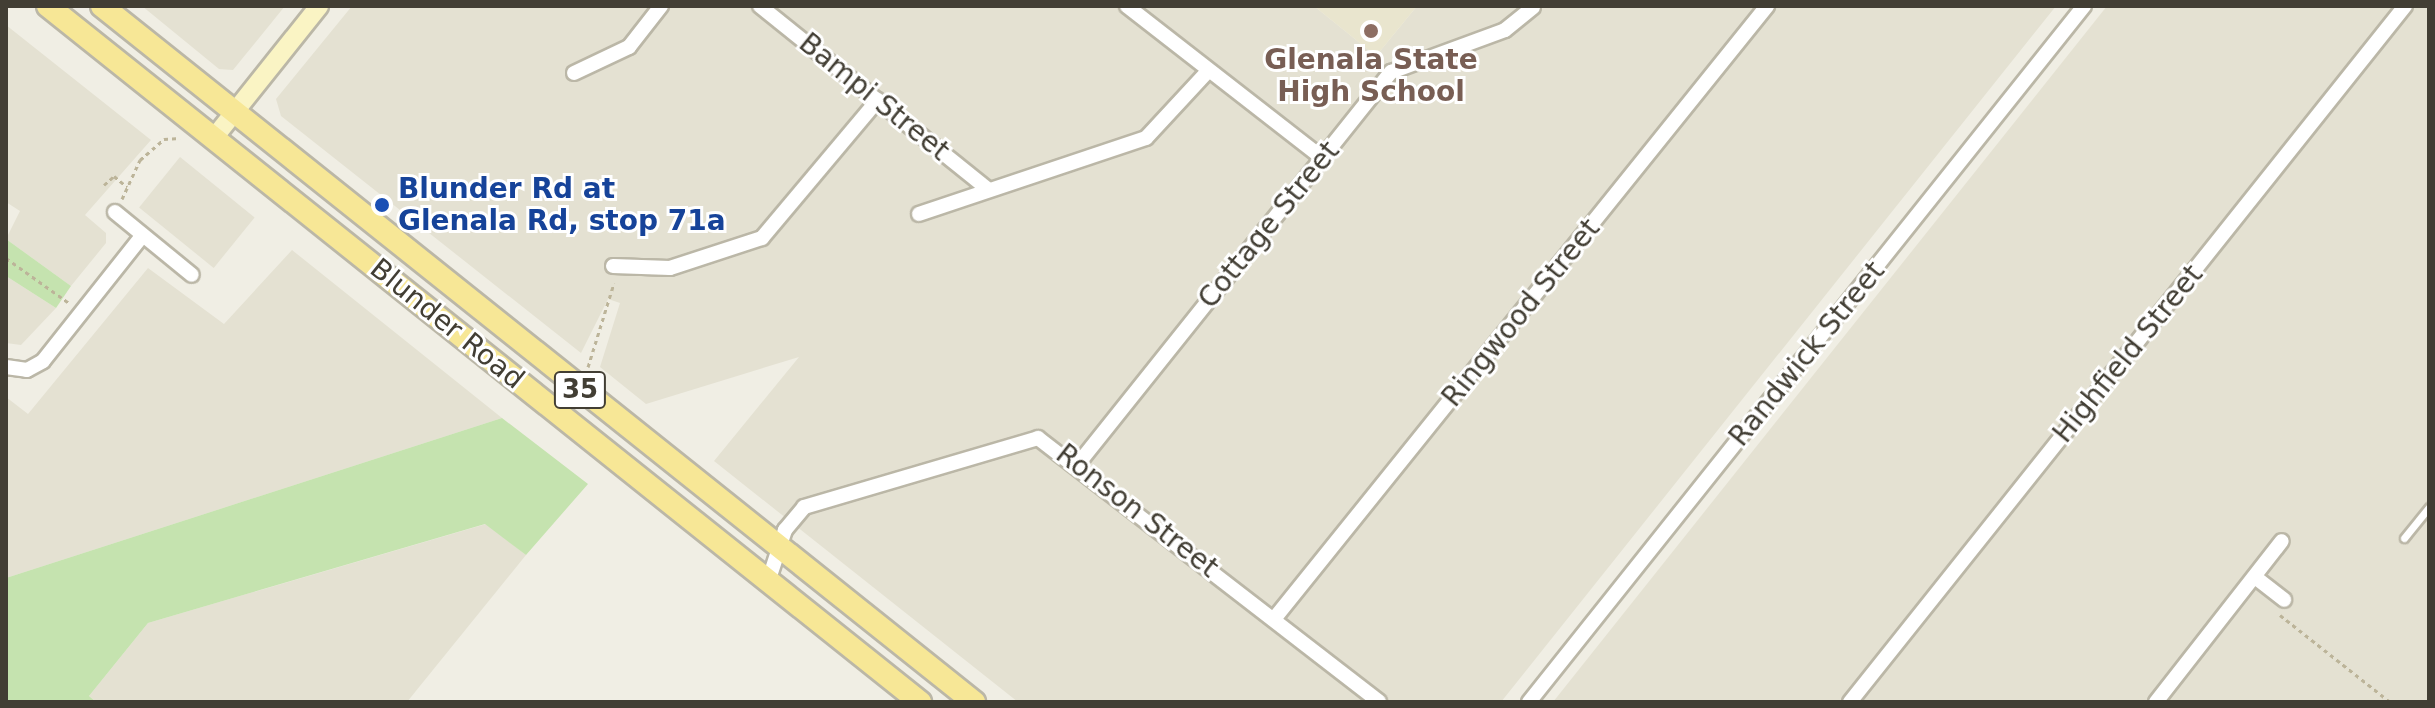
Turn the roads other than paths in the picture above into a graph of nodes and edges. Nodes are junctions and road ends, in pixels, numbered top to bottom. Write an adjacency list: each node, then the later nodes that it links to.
1 (48, 6): 15 (main road, Blunder Road / 35)
2 (102, 6): 14 (main road, Blunder Road / 35)
3 (319, 6): 14 (street)
4 (661, 6): 12 (street)
5 (760, 6): 13 (street, Bampi Street)
6 (1127, 6): 11 (street)
7 (1767, 6): 32 (street, Ringwood Street)
8 (2084, 6): 36 (street, Randwick Street)
9 (2405, 6): 37 (street, Highfield Street)
10 (1533, 7): 16 (street, Cottage Street)
11 (1208, 71): 16 (street); 17 (street)
12 (574, 73)
13 (878, 100): 17 (street, Bampi Street); 21 (street)
14 (232, 113): 15 (street); 28 (main road, Blunder Road / 35)
15 (213, 139): 30 (main road, Blunder Road / 35)
16 (1322, 158): 24 (street, Cottage Street)
17 (988, 189): 19 (street)
18 (115, 212): 20 (street)
19 (919, 214)
20 (142, 236): 22 (street); 23 (street)
21 (613, 266)
22 (192, 275)
23 (6, 367)
24 (1078, 464): 28 (street, Ronson Street); 32 (street, Ronson Street)
25 (2429, 507): 26 (lane)
26 (2404, 538)
27 (2282, 541): 29 (street)
28 (777, 547): 30 (street, Ronson Street); 34 (main road, Blunder Road / 35)
29 (2255, 577): 31 (street); 38 (street)
30 (768, 582): 33 (main road, Blunder Road / 35)
31 (2284, 600)
32 (1274, 619): 35 (street, Ronson Street)
33 (920, 702)
34 (974, 702)
35 (1379, 702)
36 (1529, 702)
37 (1850, 702)
38 (2156, 702)

